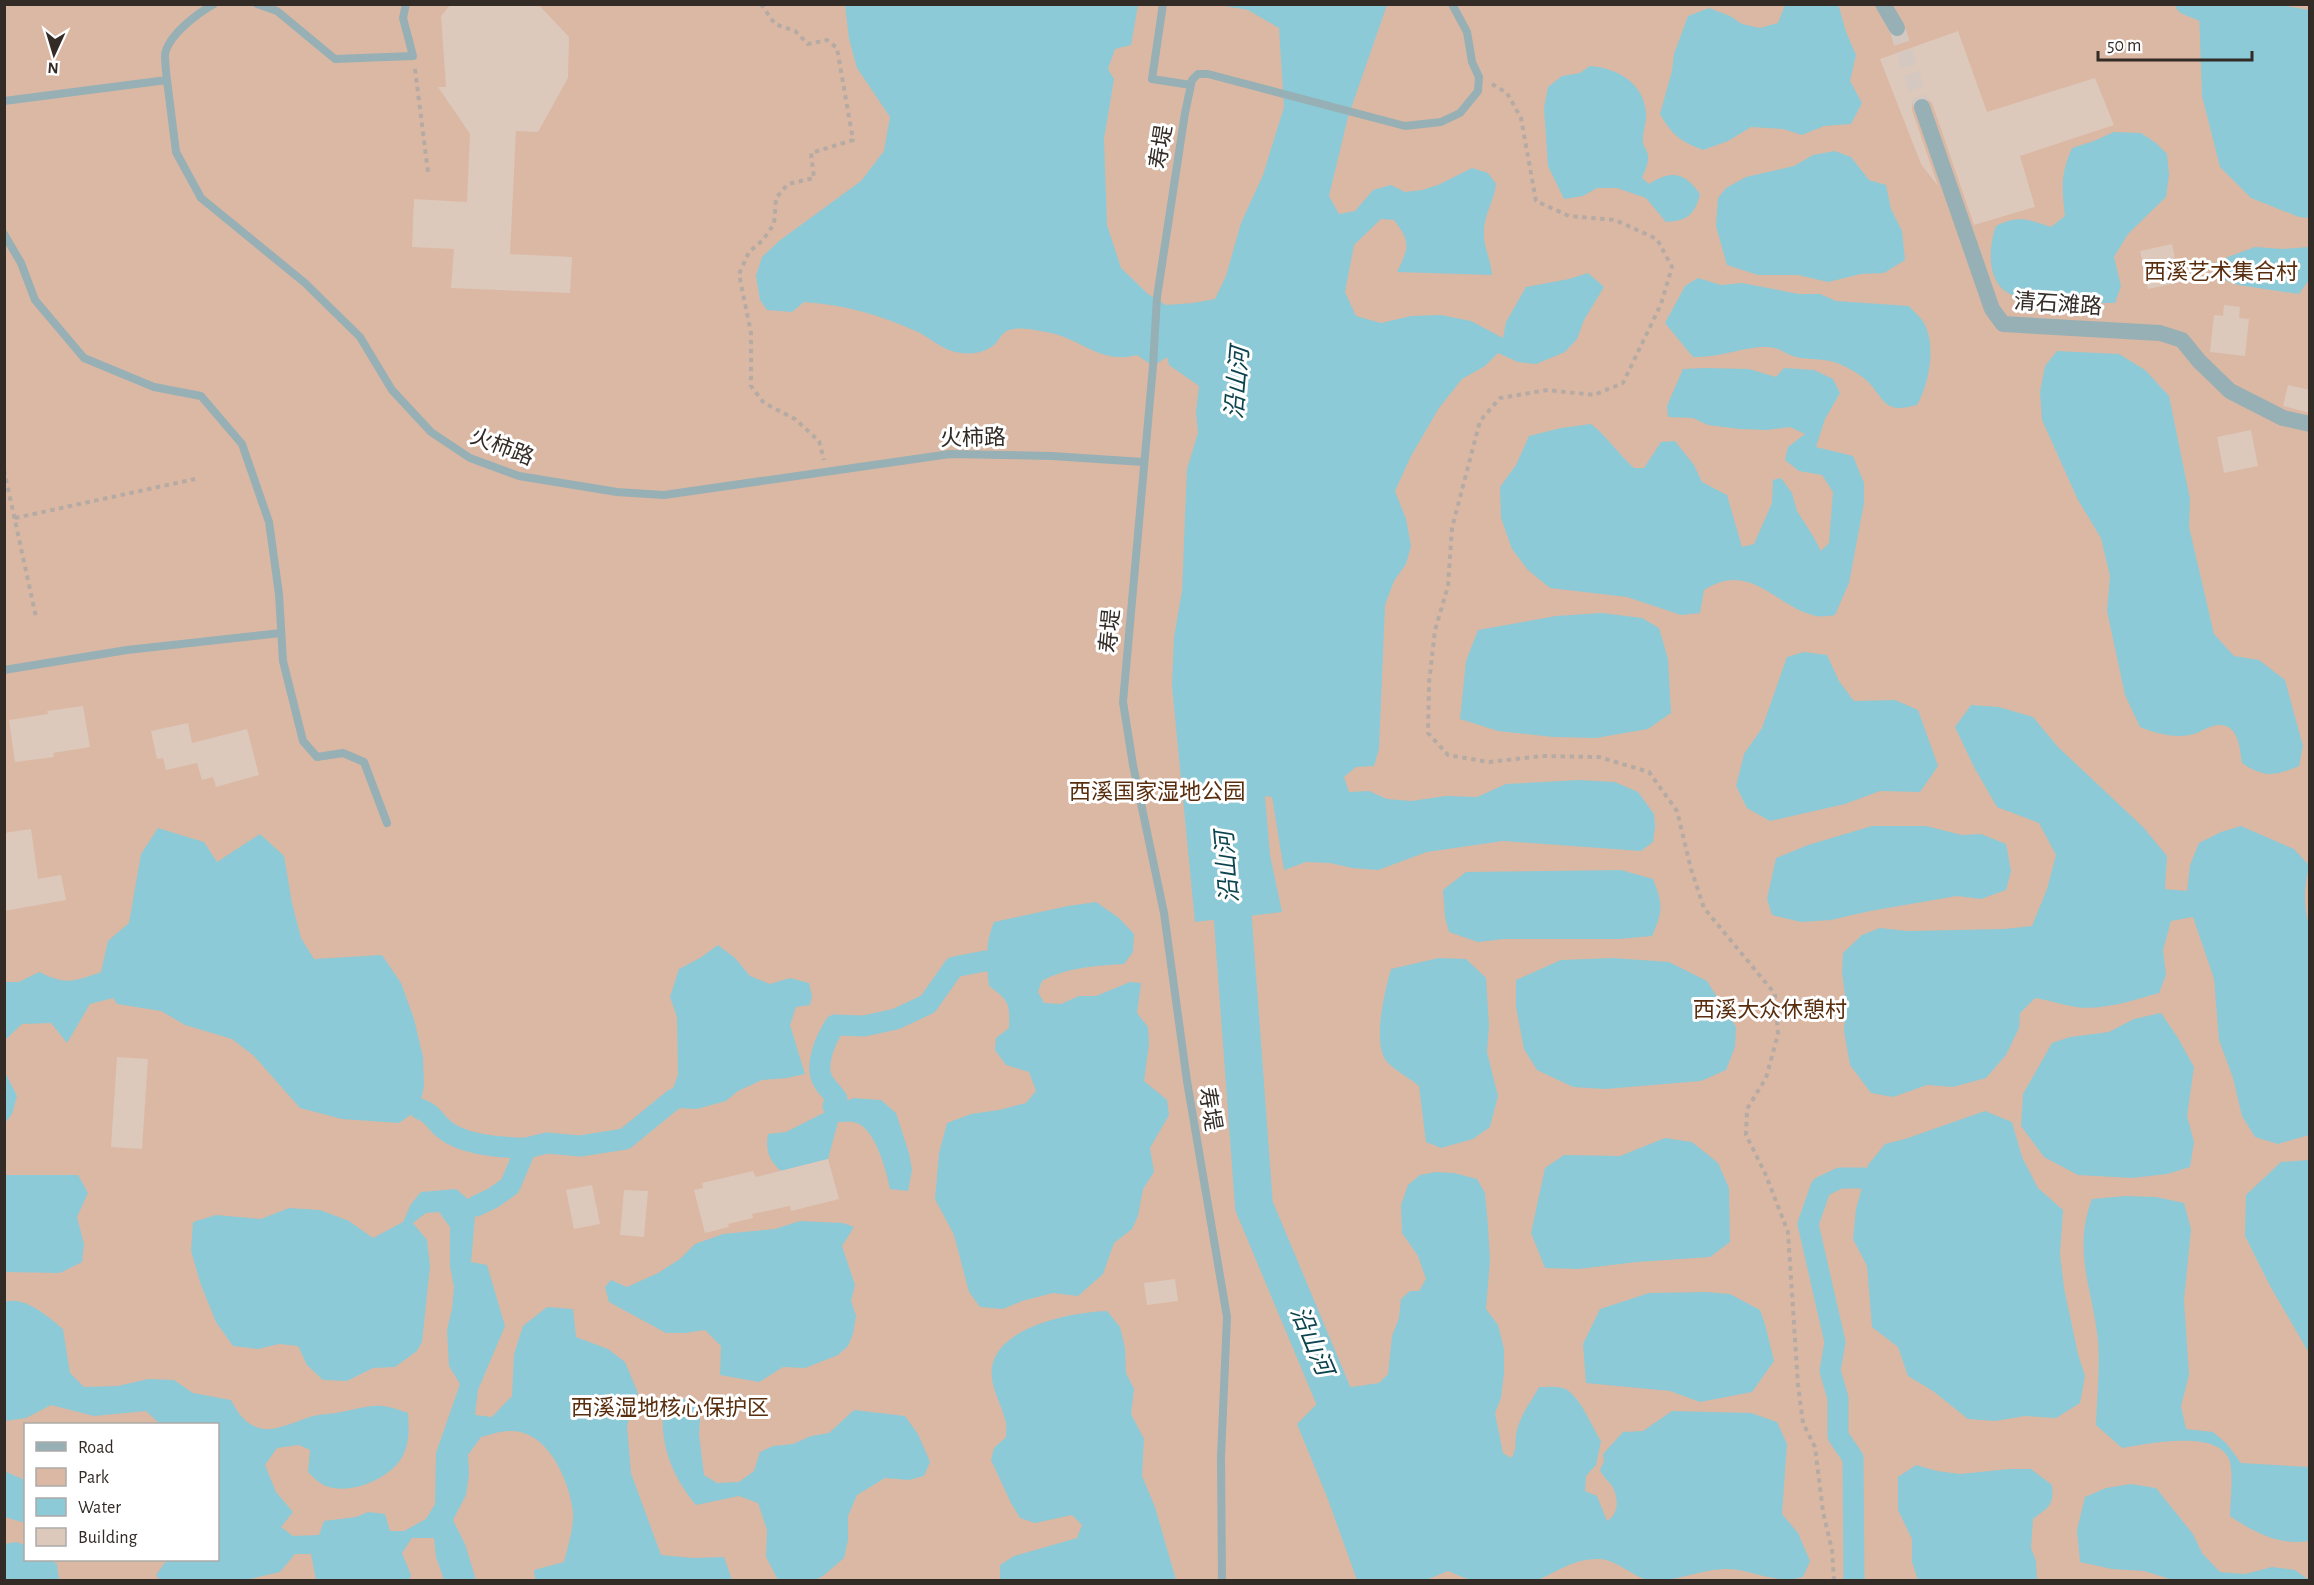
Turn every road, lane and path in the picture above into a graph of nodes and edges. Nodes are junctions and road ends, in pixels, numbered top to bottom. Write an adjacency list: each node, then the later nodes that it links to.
1 (214, 4): 11 (lane, 火柿路)
2 (257, 4): 9 (lane)
3 (406, 4): 9 (lane)
4 (761, 4): 20 (path)
5 (1452, 4): 10 (lane)
6 (1883, 4): 8 (street)
7 (1163, 5): 12 (lane)
8 (1897, 28)
9 (413, 56): 15 (path)
10 (1479, 77): 12 (lane); 28 (path)
11 (167, 80): 13 (lane); 20 (lane, 火柿路)
12 (1191, 85): 18 (lane, 寿堤)
13 (4, 101)
14 (1923, 107): 17 (street, 清石滩路)
15 (428, 172)
16 (4, 234): 24 (lane)
17 (2310, 424)
18 (1143, 462): 20 (lane, 火柿路); 27 (lane, 寿堤)
19 (4, 470): 22 (path)
20 (827, 472)
21 (195, 479): 22 (path)
22 (15, 518): 23 (path)
23 (36, 617)
24 (281, 633): 25 (lane); 26 (lane)
25 (4, 670)
26 (387, 823)
27 (1222, 1581)
28 (1834, 1581)

